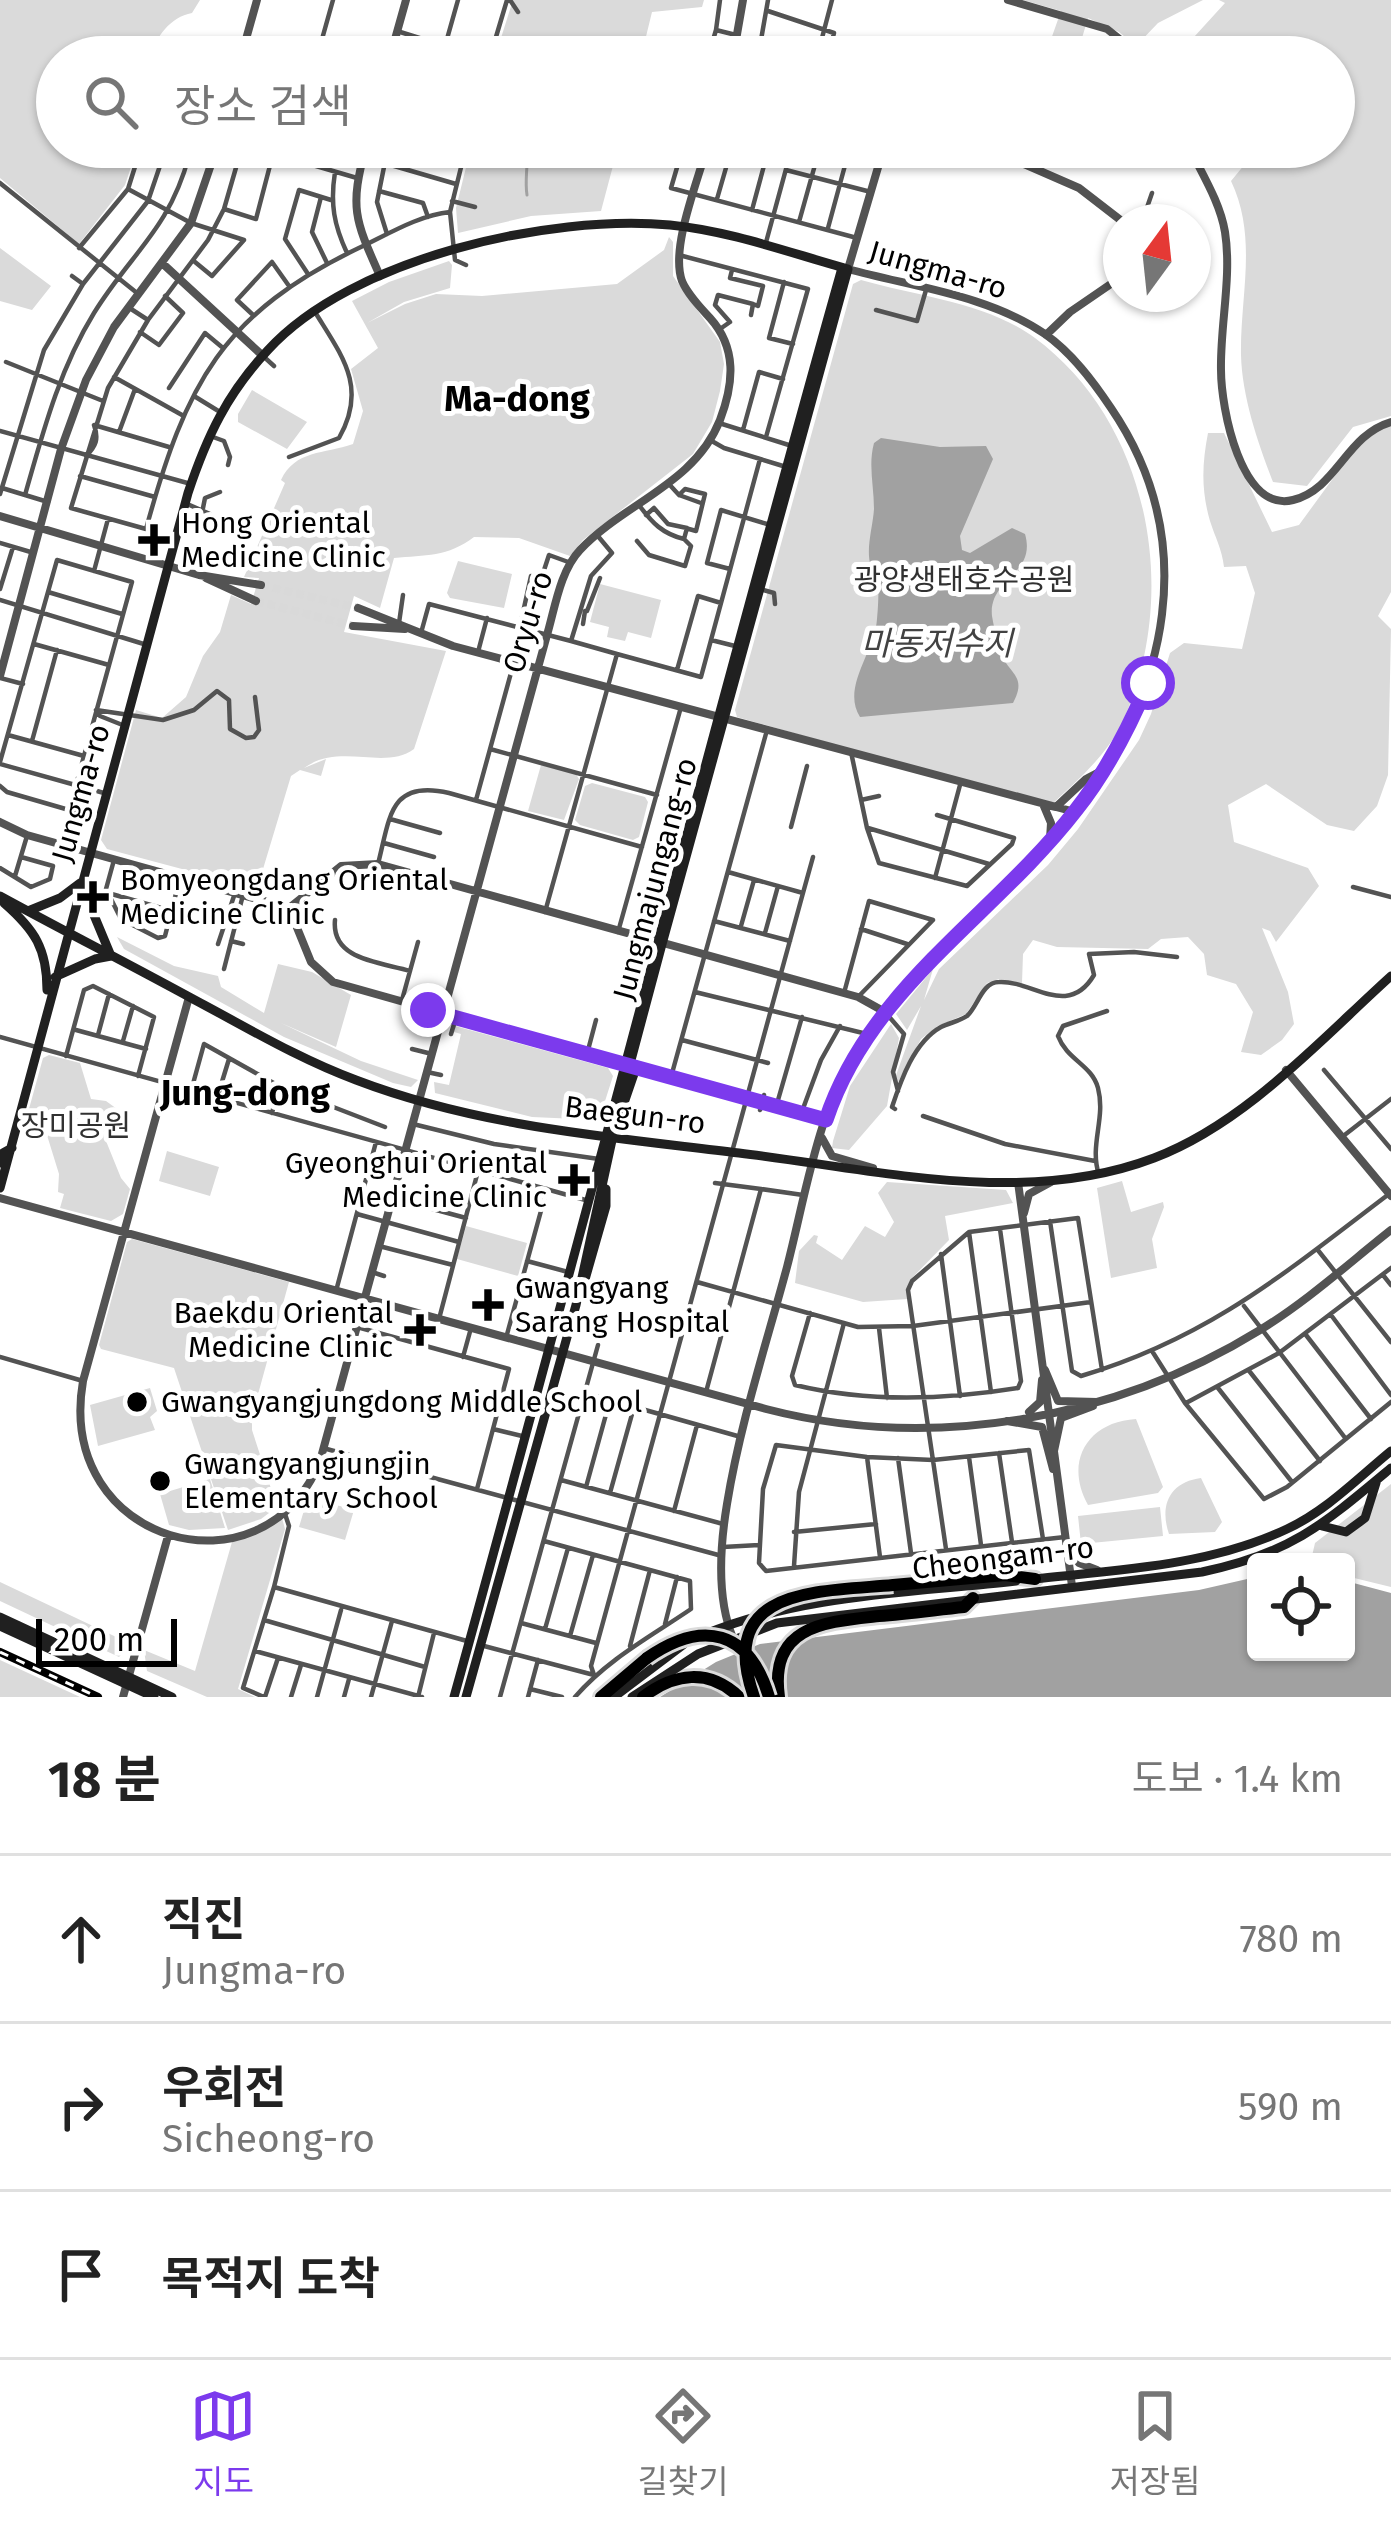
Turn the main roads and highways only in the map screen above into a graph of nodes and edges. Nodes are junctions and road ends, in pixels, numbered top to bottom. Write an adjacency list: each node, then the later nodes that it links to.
1 (845, 268): 2 (main road, Jungmajungang-ro); 2 (main road, Jungmajungang-ro); 3 (main road, Jungma-ro)
2 (720, 717): 11 (main road, Jungmajungang-ro)
3 (80, 883): 5 (main road); 6 (main road, Jungma-ro); 7 (main road)
4 (0, 898): 5 (main road, Baegun-ro); 10 (main road)
5 (28, 911): 6 (main road, Baegun-ro)
6 (67, 932): 7 (main road, Baegun-ro); 9 (main road, Jungma-ro)
7 (111, 956): 9 (main road); 11 (main road, Baegun-ro)
8 (1391, 976): 11 (main road, Baegun-ro)
9 (55, 977): 10 (main road, Jungma-ro)
10 (46, 1008): 12 (main road, Jungma-ro)
11 (610, 1136): 14 (main road, Jungmajungang-ro)
12 (12, 1148): 13 (main road); 15 (main road, Jungma-ro)
13 (0, 1163)
14 (603, 1163): 16 (main road, Jungmajungang-ro); 16 (main road); 20 (main road, Jungmajungang-ro)
15 (0, 1188)
16 (575, 1305): 20 (main road, Jungmajungang-ro)
17 (1391, 1451): 23 (main road, Cheongam-ro)
18 (1391, 1468): 19 (main road, Cheongam-ro)
19 (1377, 1480): 21 (main road, Cheongam-ro); 21 (main road)
20 (515, 1500): 26 (main road, Jungmajungang-ro)
21 (1322, 1526): 23 (main road, Cheongam-ro)
22 (1041, 1578): 23 (main road, Cheongam-ro); 31 (main road, Cheongam-ro); 35 (highway, bridge)
23 (1071, 1581): 24 (main road, Cheongam-ro)
24 (973, 1598): 32 (main road, Cheongam-ro); 37 (highway)
25 (0, 1621): 27 (main road)
26 (475, 1644): 28 (main road, Jungmajungang-ro); 29 (main road, Jungmajungang-ro)
27 (165, 1696)
28 (454, 1697)
29 (466, 1697)
30 (601, 1697): 36 (highway, bridge)
31 (614, 1697)
32 (632, 1697)
33 (643, 1697): 34 (highway)
34 (739, 1697)
35 (754, 1697)
36 (770, 1697)
37 (779, 1697)

